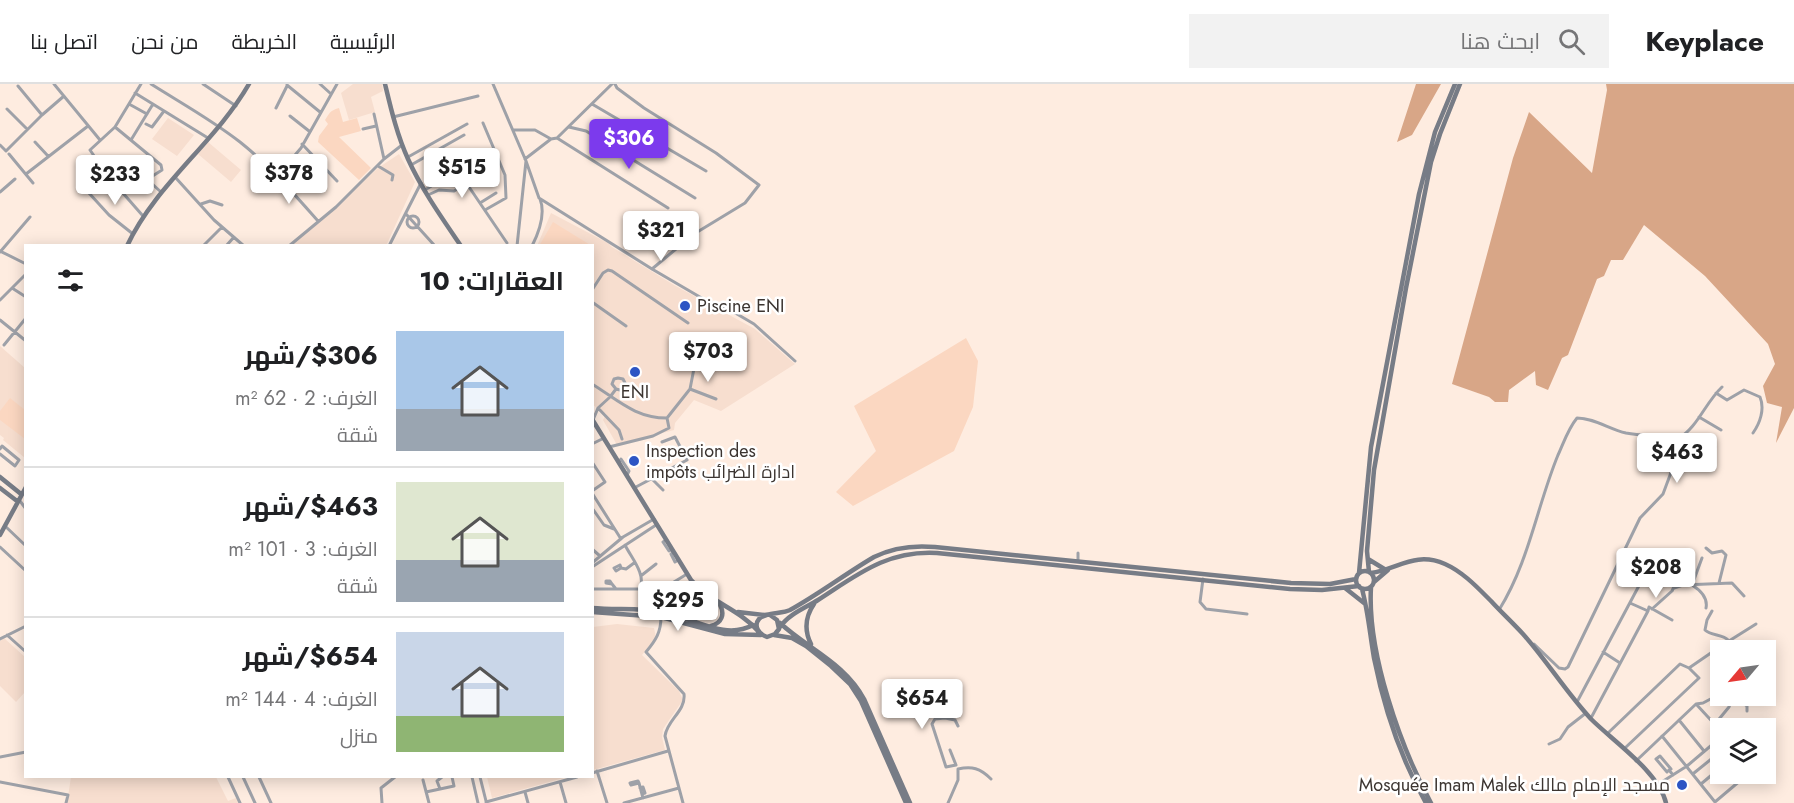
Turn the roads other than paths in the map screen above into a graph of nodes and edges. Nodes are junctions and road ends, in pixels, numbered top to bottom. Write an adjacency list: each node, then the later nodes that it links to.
1 (54, 84): 17 (street)
2 (141, 84): 15 (street)
3 (151, 84): 37 (street)
4 (203, 84): 22 (street)
5 (249, 84): 22 (main road)
6 (287, 84): 23 (street); 26 (street)
7 (320, 84): 16 (street)
8 (337, 84): 16 (street)
9 (385, 84): 31 (main road)
10 (493, 84): 42 (street)
11 (614, 84): 21 (street); 105 (street)
12 (1455, 84): 183 (main road)
13 (1460, 84): 171 (main road)
14 (18, 86): 29 (street)
15 (135, 93): 19 (street); 20 (street)
16 (331, 93): 26 (street)
17 (64, 96): 29 (street); 36 (street)
18 (478, 96): 31 (street)
19 (129, 104): 27 (street); 38 (street)
20 (153, 104): 25 (street); 27 (street)
21 (592, 104): 39 (street); 63 (street)
22 (236, 105): 37 (main road)
23 (276, 108)
24 (7, 110): 40 (street)
25 (164, 111): 33 (street); 45 (street)
26 (320, 112): 43 (street)
27 (147, 114): 49 (street)
28 (374, 114): 35 (street)
29 (42, 115): 40 (street)
30 (290, 116): 43 (street)
31 (393, 117): 53 (main road)
32 (483, 123): 84 (street)
33 (146, 124)
34 (467, 124): 56 (street)
35 (377, 125): 41 (street); 57 (street)
36 (88, 126): 48 (street); 55 (street)
37 (218, 126): 45 (main road); 88 (street)
38 (116, 127): 48 (street); 49 (street)
39 (569, 127): 46 (street); 79 (street)
40 (27, 129): 52 (street)
41 (363, 129)
42 (513, 130): 47 (street); 58 (street)
43 (309, 131): 51 (street)
44 (464, 135): 60 (street)
45 (208, 138): 67 (main road)
46 (556, 138): 47 (street); 83 (street)
47 (550, 139): 58 (street)
48 (100, 140): 66 (street)
49 (131, 140): 75 (street)
50 (34, 142): 55 (street)
51 (302, 144): 62 (street); 70 (street)
52 (0, 145)
53 (402, 145): 56 (main road); 57 (street)
54 (9, 154): 64 (street)
55 (49, 156): 64 (street)
56 (407, 158): 60 (main road)
57 (384, 159): 59 (street)
58 (525, 160): 78 (street); 101 (street)
59 (378, 165): 69 (street); 88 (street)
60 (411, 165): 72 (main road)
61 (463, 166): 76 (street)
62 (284, 168)
63 (706, 171)
64 (26, 174): 71 (street)
65 (484, 174): 73 (street)
66 (108, 176): 86 (street); 90 (street)
67 (175, 177): 75 (main road); 81 (street)
68 (15, 179): 74 (street)
69 (392, 180)
70 (337, 181)
71 (33, 183)
72 (421, 183): 76 (main road); 85 (street)
73 (467, 184): 76 (street); 80 (street)
74 (0, 192)
75 (161, 192): 86 (main road)
76 (427, 193): 100 (main road)
77 (496, 193): 80 (street)
78 (539, 198): 102 (street); 105 (street)
79 (696, 198)
80 (480, 203): 84 (street)
81 (201, 204): 82 (street); 89 (street)
82 (222, 205)
83 (668, 208)
84 (485, 210): 92 (street)
85 (406, 214): 98 (street); 99 (street)
86 (143, 216): 90 (main road)
87 (30, 217): 103 (street)
88 (318, 221): 97 (street)
89 (222, 227): 91 (street); 94 (street)
90 (133, 234): 93 (main road)
91 (234, 237): 95 (street); 96 (street)
92 (507, 243)
93 (128, 244)
94 (205, 244)
95 (228, 244)
96 (242, 244)
97 (291, 244)
98 (390, 244)
99 (433, 244)
100 (460, 244)
101 (517, 244)
102 (533, 244)
103 (0, 251): 104 (street)
104 (24, 263)
105 (652, 269): 120 (street)
106 (24, 276): 108 (street)
107 (594, 287): 114 (street)
108 (12, 288): 109 (street); 110 (street)
109 (24, 296)
110 (0, 300)
111 (594, 305): 115 (street)
112 (2, 321): 116 (street); 117 (street)
113 (24, 321): 117 (street)
114 (688, 323)
115 (626, 326)
116 (0, 327)
117 (15, 332): 118 (street); 119 (street)
118 (24, 339)
119 (4, 345)
120 (795, 361)
121 (720, 369): 125 (street)
122 (594, 385): 127 (street)
123 (1722, 387): 126 (street)
124 (615, 389): 124 (street); 127 (street)
125 (690, 389): 128 (street); 133 (street)
126 (1716, 393): 132 (street); 136 (street)
127 (610, 397): 129 (street); 133 (street)
128 (716, 399)
129 (598, 408): 130 (street); 131 (street); 138 (street)
130 (594, 409)
131 (594, 417)
132 (1699, 417): 135 (street); 139 (street)
133 (667, 418): 142 (street)
134 (594, 421): 137 (main road)
135 (1721, 430)
136 (1754, 433)
137 (604, 438): 140 (street); 142 (main road)
138 (622, 439)
139 (1678, 439): 144 (street); 206 (street)
140 (594, 441)
141 (662, 442): 149 (street)
142 (609, 447): 151 (main road)
143 (1715, 447): 144 (street)
144 (1680, 448): 219 (street)
145 (0, 449): 146 (street)
146 (0, 454)
147 (594, 465): 152 (street)
148 (0, 477): 154 (main road)
149 (652, 478): 151 (street); 153 (street)
150 (0, 488): 154 (main road)
151 (634, 488): 157 (main road)
152 (594, 490)
153 (663, 490)
154 (22, 494): 159 (main road)
155 (594, 495): 160 (street)
156 (594, 511): 160 (street)
157 (654, 519): 158 (main road); 162 (street)
158 (657, 525): 164 (street); 182 (main road)
159 (5, 526): 161 (main road); 163 (street)
160 (616, 530): 162 (street)
161 (0, 535)
162 (621, 539): 170 (street)
163 (24, 544)
164 (625, 545): 175 (street); 177 (street)
165 (0, 547): 180 (street)
166 (1706, 548): 188 (street)
167 (1658, 550): 201 (street)
168 (594, 551): 170 (street)
169 (1078, 553): 173 (street)
170 (600, 556): 174 (street)
171 (1367, 558): 181 (main road); 184 (main road)
172 (1702, 558): 191 (street)
173 (1078, 561): 187 (main road); 211 (main road)
174 (594, 563)
175 (634, 563): 179 (street); 185 (street)
176 (1688, 563): 194 (street)
177 (594, 564)
178 (656, 564): 185 (street)
179 (621, 568)
180 (24, 569)
181 (1388, 569): 184 (main road); 190 (main road); 206 (main road)
182 (687, 573): 197 (street); 200 (main road)
183 (1359, 573): 184 (main road); 187 (main road)
184 (1370, 573): 190 (main road)
185 (642, 575): 196 (street)
186 (1203, 579): 192 (main road); 199 (main road); 210 (street)
187 (1356, 579): 193 (main road)
188 (1719, 583): 191 (street); 198 (street)
189 (612, 584): 196 (street)
190 (1372, 585): 193 (main road); 302 (main road)
191 (1692, 585): 194 (street); 203 (street)
192 (1345, 588): 193 (main road); 202 (main road)
193 (1360, 588): 202 (main road)
194 (1674, 588): 207 (street)
195 (594, 589): 196 (street)
196 (616, 589)
197 (652, 591)
198 (1744, 596)
199 (816, 601): 215 (main road); 225 (main road)
200 (718, 603): 208 (main road); 217 (main road)
201 (1630, 603): 207 (street); 227 (street)
202 (1365, 605): 301 (main road)
203 (1706, 608)
204 (594, 610): 217 (main road)
205 (594, 610): 212 (main road)
206 (1499, 610): 219 (main road)
207 (1650, 610): 213 (street); 229 (street)
208 (735, 611): 211 (main road); 214 (main road)
209 (1712, 611): 224 (street)
210 (1247, 614)
211 (767, 615): 214 (main road); 215 (main road)
212 (661, 616): 222 (main road); 251 (street)
213 (1672, 620)
214 (755, 623): 217 (main road); 222 (main road)
215 (779, 624): 221 (main road); 225 (main road)
216 (1756, 624): 224 (street)
217 (711, 626)
218 (24, 627): 220 (street)
219 (1523, 634): 232 (main road)
220 (7, 635): 223 (street); 226 (street)
221 (774, 635): 222 (main road); 299 (main road)
222 (764, 636)
223 (0, 639)
224 (1728, 640)
225 (813, 646): 299 (main road)
226 (24, 650)
227 (1603, 652): 229 (street); 232 (street)
228 (1710, 654): 230 (street)
229 (1620, 663): 238 (street)
230 (1689, 668): 243 (street); 247 (street)
231 (1710, 699): 233 (street)
232 (1577, 702): 237 (main road)
233 (1696, 704): 240 (street); 241 (street)
234 (1729, 706): 239 (street)
235 (1747, 706): 236 (street)
236 (1747, 711)
237 (1586, 713): 238 (main road); 245 (street)
238 (1591, 718): 243 (main road)
239 (1720, 718)
240 (1710, 719)
241 (1679, 720): 244 (street); 249 (street)
242 (958, 726): 255 (street)
243 (1607, 734): 247 (main road)
244 (1662, 736): 254 (street); 256 (street)
245 (1549, 744)
246 (1710, 746): 249 (street)
247 (1623, 749): 254 (main road)
248 (951, 750): 255 (street)
249 (1704, 751): 256 (street)
250 (24, 752): 252 (street)
251 (668, 752): 258 (street); 281 (street)
252 (0, 757)
253 (1710, 760): 261 (street)
254 (1636, 761): 280 (main road)
255 (956, 765): 257 (street)
256 (1687, 766): 261 (street); 262 (street)
257 (958, 769): 273 (street); 300 (street)
258 (597, 771): 260 (street); 296 (street)
259 (1669, 771): 259 (street); 262 (street)
260 (594, 772)
261 (1693, 773): 277 (street)
262 (1673, 775): 280 (street)
263 (1710, 776): 277 (street)
264 (228, 778): 288 (street)
265 (244, 778): 289 (street)
266 (259, 778): 290 (street)
267 (394, 778): 291 (street)
268 (441, 778): 282 (street)
269 (452, 778): 282 (street)
270 (472, 778): 293 (street)
271 (480, 778): 286 (street)
272 (574, 778): 276 (street)
273 (991, 779)
274 (423, 780): 283 (street)
275 (0, 782): 287 (street)
276 (560, 782): 284 (street); 295 (street)
277 (1701, 784): 304 (street)
278 (1736, 784): 304 (street)
279 (639, 785): 285 (street)
280 (1657, 785): 303 (main road)
281 (679, 788): 285 (street); 298 (street)
282 (440, 789): 283 (street)
283 (426, 792): 292 (street)
284 (525, 792): 286 (street); 294 (street)
285 (643, 796): 297 (street)
286 (486, 802)
287 (66, 803)
288 (240, 803)
289 (255, 803)
290 (271, 803)
291 (382, 803)
292 (429, 803)
293 (478, 803)
294 (528, 803)
295 (566, 803)
296 (607, 803)
297 (624, 803)
298 (683, 803)
299 (908, 803)
300 (948, 803)
301 (1426, 803)
302 (1431, 803)
303 (1666, 803)
304 (1714, 803)

